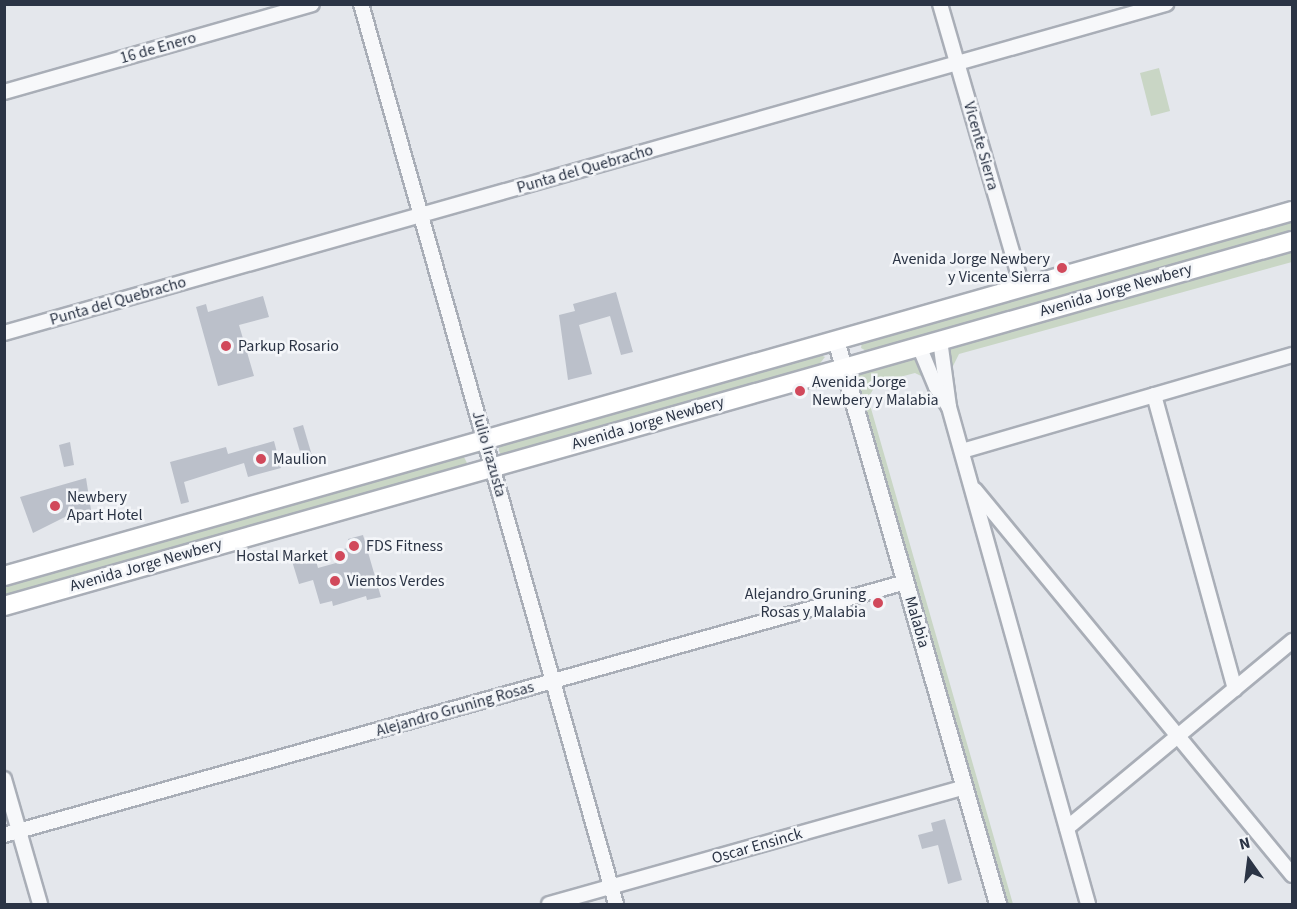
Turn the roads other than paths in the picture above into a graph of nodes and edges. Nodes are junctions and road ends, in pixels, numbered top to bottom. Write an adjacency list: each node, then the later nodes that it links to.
1 (312, 4): 6 (street, 16 de Enero)
2 (361, 4): 8 (street, Julio Irazusta)
3 (940, 4): 5 (street, Vicente Sierra)
4 (1166, 4): 5 (street, Punta del Quebracho)
5 (957, 64): 8 (street, Punta del Quebracho); 10 (street, Vicente Sierra)
6 (4, 92)
7 (1293, 211): 10 (main road, Avenida Jorge Newbery)
8 (421, 215): 11 (street, Punta del Quebracho); 19 (street, Julio Irazusta)
9 (1293, 240): 13 (main road, Avenida Jorge Newbery)
10 (1022, 288): 12 (main road, Avenida Jorge Newbery)
11 (4, 333)
12 (836, 340): 16 (street, Malabia); 19 (main road, Avenida Jorge Newbery)
13 (940, 340): 14 (main road, Avenida Jorge Newbery); 18 (street)
14 (919, 346): 16 (main road, Avenida Jorge Newbery); 18 (street)
15 (1293, 355): 17 (street)
16 (844, 367): 21 (main road, Avenida Jorge Newbery); 24 (street, Malabia)
17 (1154, 395): 20 (street); 28 (street)
18 (950, 407): 20 (street)
19 (485, 440): 21 (street, Julio Irazusta); 23 (main road, Avenida Jorge Newbery)
20 (962, 451): 22 (street)
21 (492, 467): 25 (main road, Avenida Jorge Newbery); 27 (street, Julio Irazusta)
22 (972, 485): 29 (street); 32 (street)
23 (4, 576)
24 (906, 582): 27 (street, Alejandro Gruning Rosas); 31 (street, Malabia)
25 (4, 606)
26 (1293, 641): 28 (street)
27 (553, 681): 33 (street, Alejandro Gruning Rosas); 36 (street, Julio Irazusta)
28 (1235, 689): 29 (street)
29 (1179, 739): 32 (street); 35 (street)
30 (4, 779): 33 (street)
31 (964, 788): 36 (street, Oscar Ensinck); 40 (street, Malabia)
32 (1067, 828): 41 (street)
33 (19, 831): 34 (street, Alejandro Gruning Rosas); 37 (street)
34 (4, 835)
35 (1293, 875)
36 (611, 887): 38 (street, Oscar Ensinck); 39 (street, Julio Irazusta)
37 (40, 904)
38 (549, 904)
39 (616, 904)
40 (998, 904)
41 (1088, 904)

